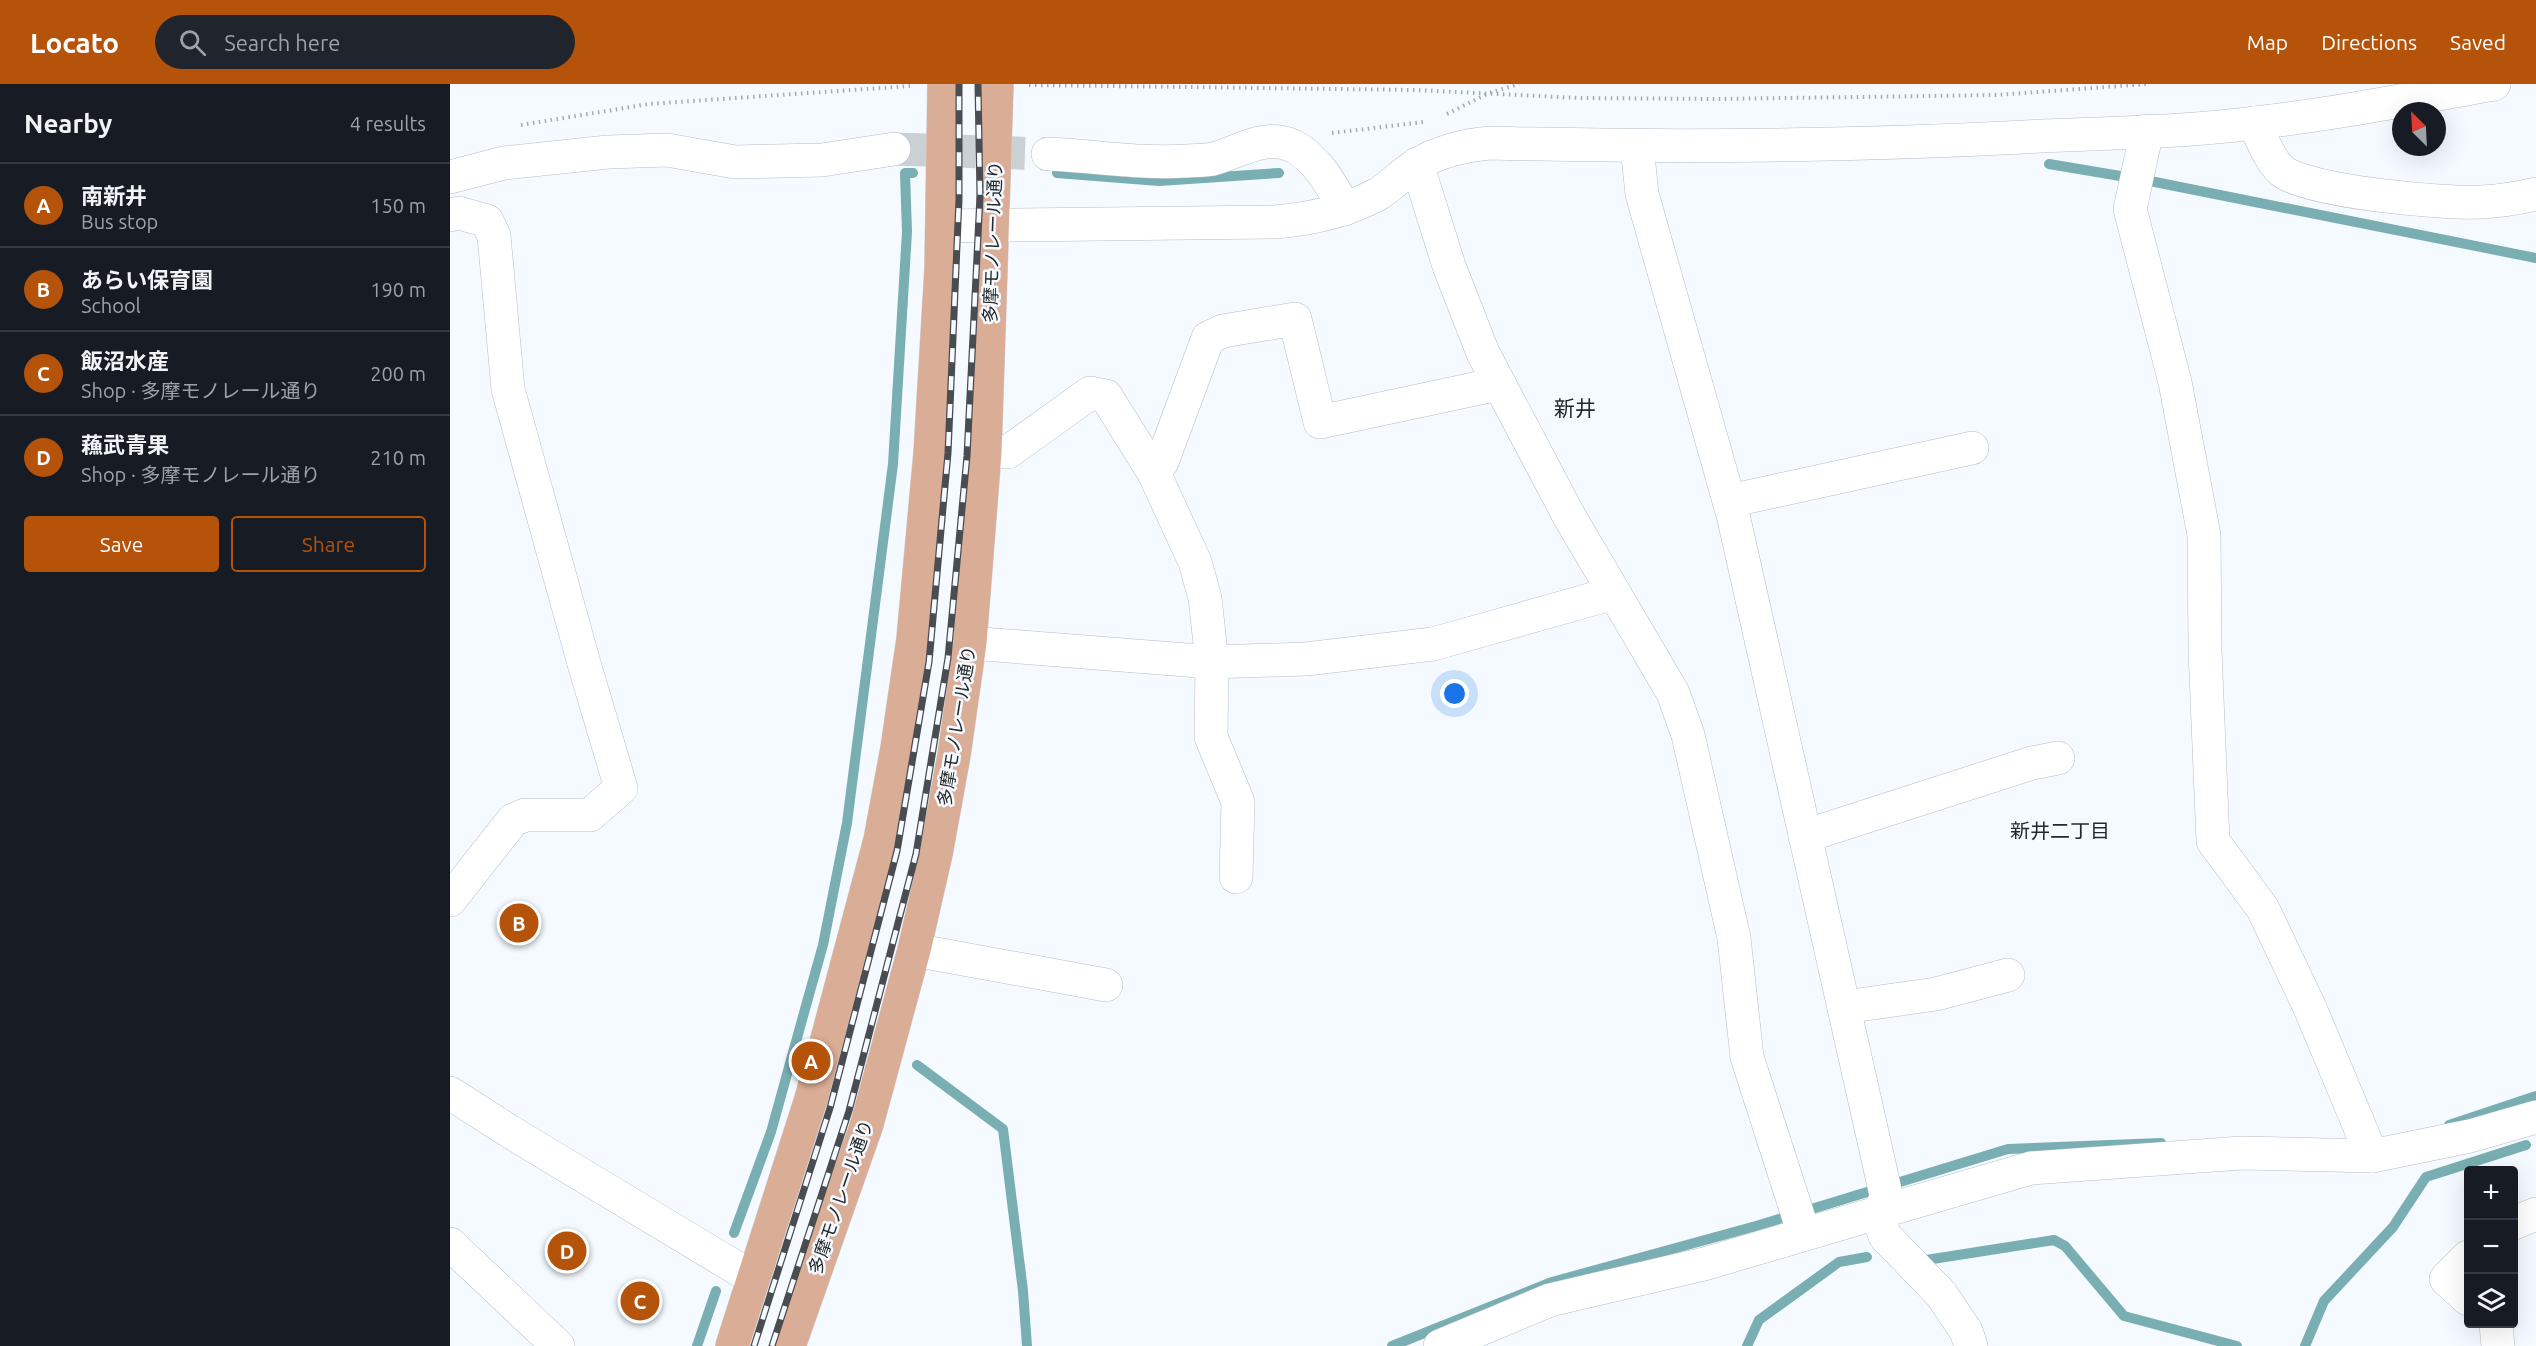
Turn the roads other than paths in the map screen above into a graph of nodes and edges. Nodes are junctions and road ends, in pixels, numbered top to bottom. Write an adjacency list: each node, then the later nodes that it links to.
1 (2494, 84): 4 (street)
2 (928, 85): 15 (main road)
3 (1012, 85): 14 (main road, 多摩モノレール通り)
4 (2254, 123): 5 (street); 11 (street)
5 (2147, 131): 6 (street); 34 (street)
6 (1637, 146): 9 (street); 20 (street)
7 (894, 149): 10 (street)
8 (1048, 154): 12 (street)
9 (1417, 164): 12 (street); 16 (street)
10 (454, 175)
11 (2536, 194)
12 (1345, 209): 14 (street)
13 (450, 215): 27 (street)
14 (994, 225): 15 (street); 18 (main road, 多摩モノレール通り)
15 (942, 226): 41 (main road)
16 (1498, 384): 19 (street); 21 (street)
17 (1972, 448): 20 (street)
18 (985, 452): 19 (street); 22 (main road, 多摩モノレール通り)
19 (1154, 473): 23 (street)
20 (1729, 501): 25 (street)
21 (1614, 593): 23 (street); 37 (street)
22 (970, 643): 23 (street); 28 (main road, 多摩モノレール通り)
23 (1212, 662): 26 (street)
24 (2058, 758): 25 (street)
25 (1805, 836): 31 (street)
26 (1236, 877)
27 (450, 900)
28 (914, 950): 30 (street); 46 (main road, 多摩モノレール通り)
29 (2008, 975): 31 (street)
30 (1106, 985)
31 (1844, 1007): 35 (street)
32 (450, 1093): 41 (street)
33 (2536, 1117): 34 (street)
34 (2368, 1148): 35 (street)
35 (1882, 1206): 37 (street); 48 (street)
36 (2536, 1214): 38 (street)
37 (1799, 1221): 47 (street)
38 (2518, 1221)
39 (453, 1252): 44 (street)
40 (2464, 1262): 42 (street)
41 (753, 1278): 45 (main road)
42 (2464, 1295)
43 (2496, 1328): 49 (street)
44 (558, 1346)
45 (732, 1346)
46 (789, 1346)
47 (1440, 1346)
48 (1971, 1346)
49 (2498, 1346)

